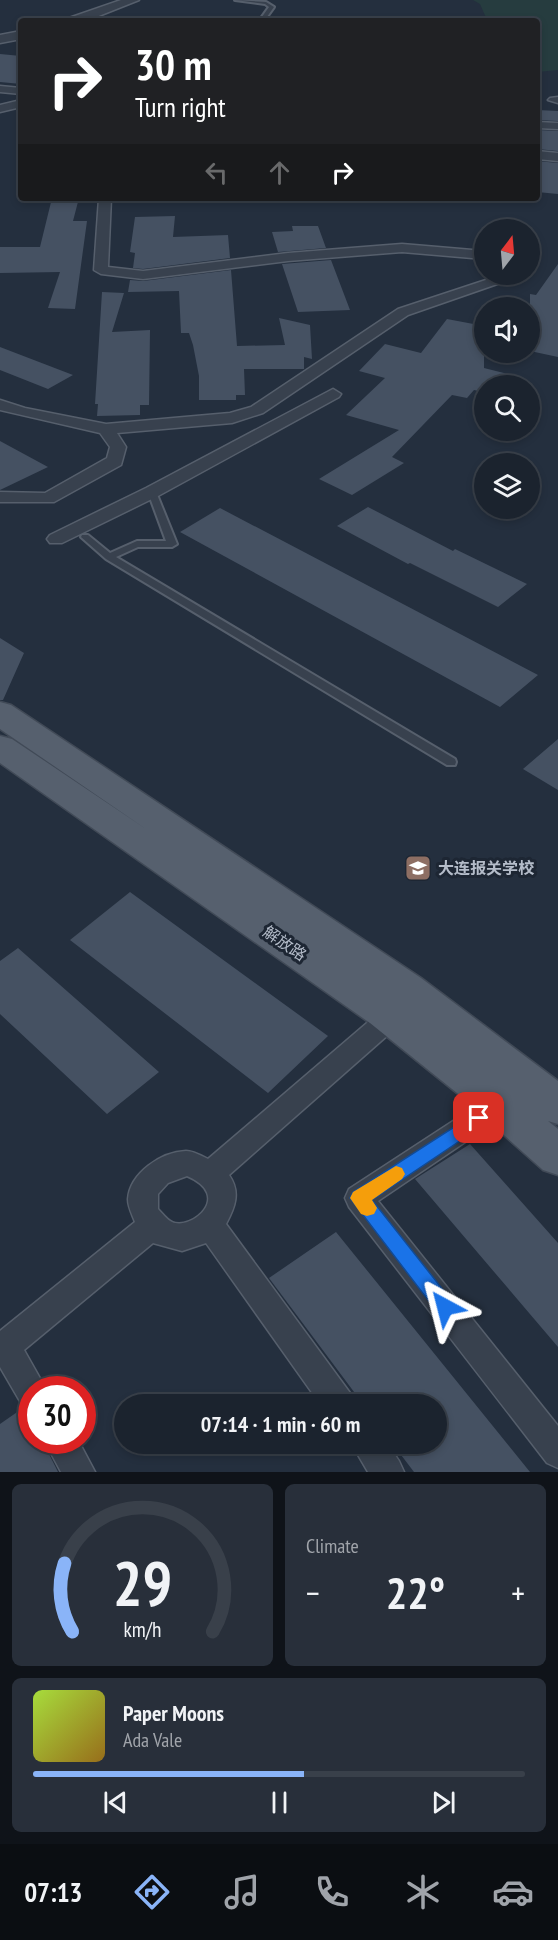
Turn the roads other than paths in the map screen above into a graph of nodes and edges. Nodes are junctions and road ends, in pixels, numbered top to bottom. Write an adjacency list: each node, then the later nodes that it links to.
1 (133, 0): 3 (street)
2 (237, 0): 4 (lane)
3 (82, 18)
4 (263, 18)
5 (18, 36): 6 (street)
6 (0, 39)
7 (0, 89): 8 (street)
8 (18, 91)
9 (18, 104): 10 (street)
10 (0, 109)
11 (540, 125): 12 (street)
12 (558, 126)
13 (540, 155): 14 (street)
14 (558, 158)
15 (105, 201): 16 (street)
16 (474, 254)
17 (485, 285): 20 (street)
18 (333, 394): 21 (street)
19 (0, 405): 20 (street)
20 (106, 429): 22 (street)
21 (152, 492): 24 (street); 25 (lane)
22 (0, 497)
23 (85, 537): 25 (lane)
24 (56, 539)
25 (109, 556): 28 (lane)
26 (0, 713): 29 (main road, 解放路)
27 (0, 747): 29 (main road, 解放路)
28 (451, 762)
29 (404, 1006): 30 (main road, 解放路); 31 (main road, 解放路); 33 (street)
30 (499, 1105): 32 (main road, 解放路); 39 (street)
31 (558, 1106)
32 (558, 1156)
33 (212, 1173): 34 (street); 35 (street)
34 (153, 1224): 35 (street); 36 (street)
35 (211, 1226): 38 (street)
36 (2, 1348): 37 (street)
37 (21, 1376)
38 (332, 1394)
39 (558, 1452)
40 (68, 1454): 42 (street)
41 (376, 1454): 43 (street)
42 (79, 1472)
43 (388, 1472)

